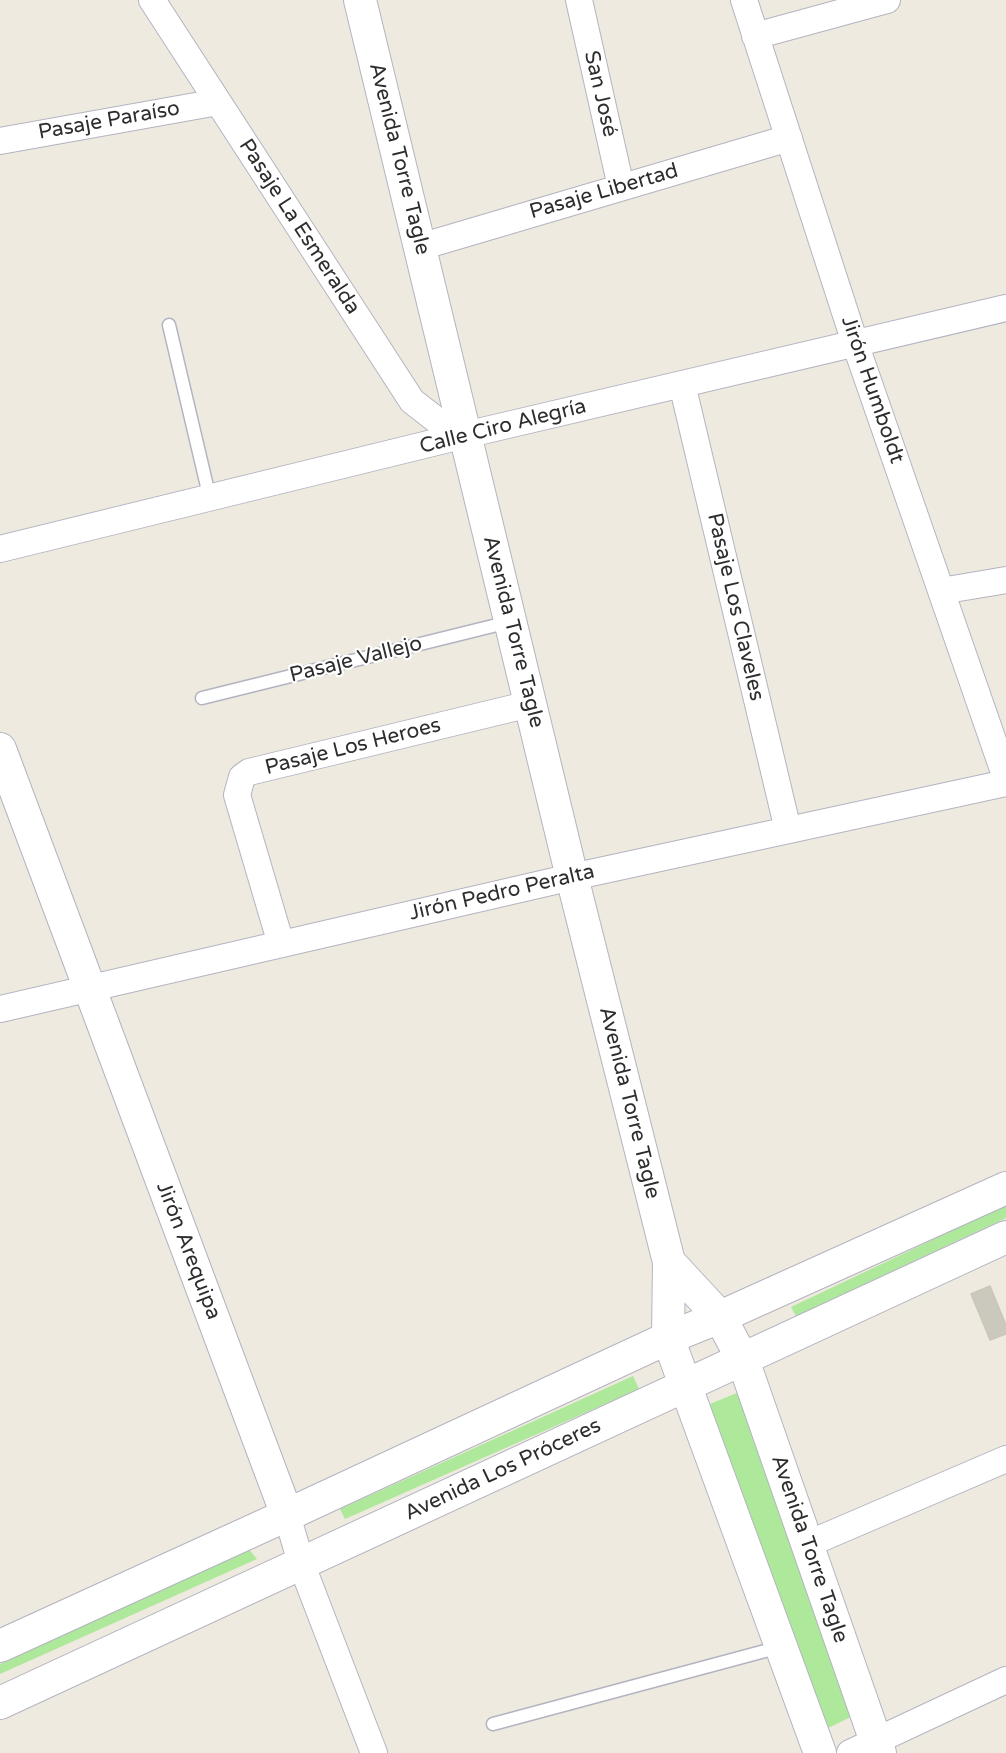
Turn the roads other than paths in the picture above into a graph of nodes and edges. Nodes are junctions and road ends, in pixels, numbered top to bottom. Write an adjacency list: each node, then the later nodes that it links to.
1 (152, 0): 7 (street, Pasaje La Esmeralda)
2 (360, 0): 11 (street, Avenida Torre Tagle)
3 (579, 0): 10 (street, San José)
4 (744, 0): 6 (street, Jirón Humboldt)
5 (887, 0): 6 (street)
6 (755, 36): 8 (street, Jirón Humboldt)
7 (218, 102): 9 (street, Pasaje Paraíso); 16 (street, Pasaje La Esmeralda)
8 (789, 138): 10 (street, Pasaje Libertad); 14 (street, Jirón Humboldt)
9 (0, 141)
10 (621, 188): 11 (street, Pasaje Libertad)
11 (420, 247): 16 (street, Avenida Torre Tagle)
12 (1006, 308): 14 (street, Calle Ciro Alegría)
13 (169, 325): 17 (lane)
14 (855, 343): 15 (street, Calle Ciro Alegría); 20 (street, Jirón Humboldt)
15 (682, 384): 16 (street, Calle Ciro Alegría); 27 (street, Pasaje Los Claveles)
16 (465, 435): 17 (street, Calle Ciro Alegría); 21 (street, Avenida Torre Tagle)
17 (210, 499): 18 (street, Calle Ciro Alegría)
18 (0, 549)
19 (1006, 580): 20 (street)
20 (941, 591): 25 (street, Jirón Humboldt)
21 (510, 622): 22 (lane, Pasaje Vallejo); 23 (street, Avenida Torre Tagle)
22 (202, 698)
23 (530, 704): 28 (street, Avenida Torre Tagle); 29 (street, Pasaje Los Heroes)
24 (0, 749): 30 (street, Jirón Arequipa)
25 (1006, 778)
26 (1006, 783): 27 (street, Jirón Pedro Peralta)
27 (788, 830): 28 (street, Jirón Pedro Peralta)
28 (572, 876): 29 (street, Jirón Pedro Peralta); 34 (street, Avenida Torre Tagle)
29 (281, 944): 30 (street, Jirón Pedro Peralta)
30 (90, 989): 31 (street, Jirón Pedro Peralta); 40 (street, Jirón Arequipa)
31 (0, 1009)
32 (1006, 1188): 35 (street)
33 (1006, 1238): 37 (street, Avenida Los Próceres)
34 (669, 1262): 35 (street, Avenida Torre Tagle); 36 (street, Avenida Torre Tagle)
35 (720, 1317): 36 (street); 37 (street, Avenida Torre Tagle)
36 (668, 1338): 38 (street, Avenida Torre Tagle); 40 (street)
37 (743, 1360): 38 (street, Avenida Los Próceres); 41 (street, Avenida Torre Tagle)
38 (684, 1386): 42 (street, Avenida Los Próceres); 44 (street, Avenida Torre Tagle)
39 (1006, 1459): 41 (street)
40 (287, 1515): 42 (street, Jirón Arequipa); 43 (street)
41 (808, 1545): 48 (street, Avenida Torre Tagle)
42 (302, 1563): 46 (street, Avenida Los Próceres); 49 (street, Jirón Arequipa)
43 (0, 1646)
44 (781, 1646): 47 (lane); 50 (street, Avenida Torre Tagle)
45 (1006, 1680): 48 (street)
46 (0, 1703)
47 (493, 1724)
48 (868, 1749)
49 (374, 1753)
50 (820, 1753)

